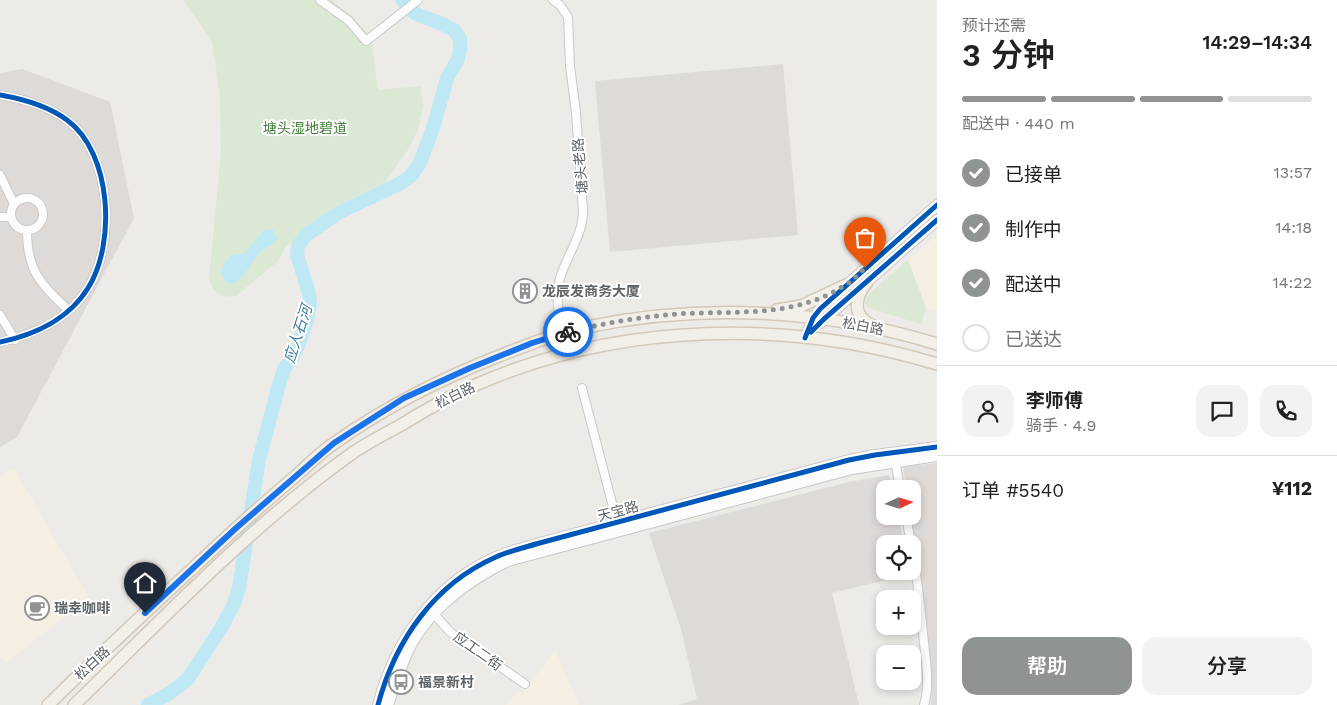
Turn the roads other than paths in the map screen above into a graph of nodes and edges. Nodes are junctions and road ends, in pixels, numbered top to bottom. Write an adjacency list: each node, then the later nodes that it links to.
1 (320, 0): 2 (street)
2 (418, 0)
3 (553, 0): 20 (street, 塘头老路)
4 (0, 95): 14 (street)
5 (0, 175): 6 (street)
6 (14, 204): 8 (street); 11 (street)
7 (937, 205): 13 (street)
8 (11, 216): 9 (street); 11 (street)
9 (0, 217)
10 (937, 220): 12 (street)
11 (28, 230): 14 (street)
12 (866, 282): 17 (street); 18 (main road)
13 (846, 285): 15 (main road); 17 (street)
14 (68, 310): 22 (street)
15 (752, 313): 17 (main road, 松白路); 20 (main road, 松白路)
16 (0, 315): 22 (street)
17 (818, 318): 18 (main road, 松白路); 21 (street)
18 (877, 328): 19 (main road, 松白路)
19 (890, 331): 24 (main road, 松白路); 25 (main road)
20 (563, 333): 36 (main road, 松白路)
21 (805, 338): 25 (main road, 松白路); 37 (main road, 松白路)
22 (15, 340): 23 (street)
23 (0, 342)
24 (937, 344)
25 (886, 351): 26 (main road, 松白路)
26 (937, 364)
27 (582, 388): 32 (street)
28 (937, 447): 30 (street, 天宝路)
29 (937, 456): 30 (street, 天宝路)
30 (894, 457): 31 (street); 32 (street, 天宝路); 34 (street, 天宝路)
31 (898, 480)
32 (617, 522): 38 (street, 天宝路)
33 (917, 580): 40 (street)
34 (434, 614): 35 (street, 应工二街); 39 (street, 天宝路)
35 (525, 684)
36 (48, 705)
37 (74, 705)
38 (378, 705)
39 (388, 705)
40 (924, 705)

